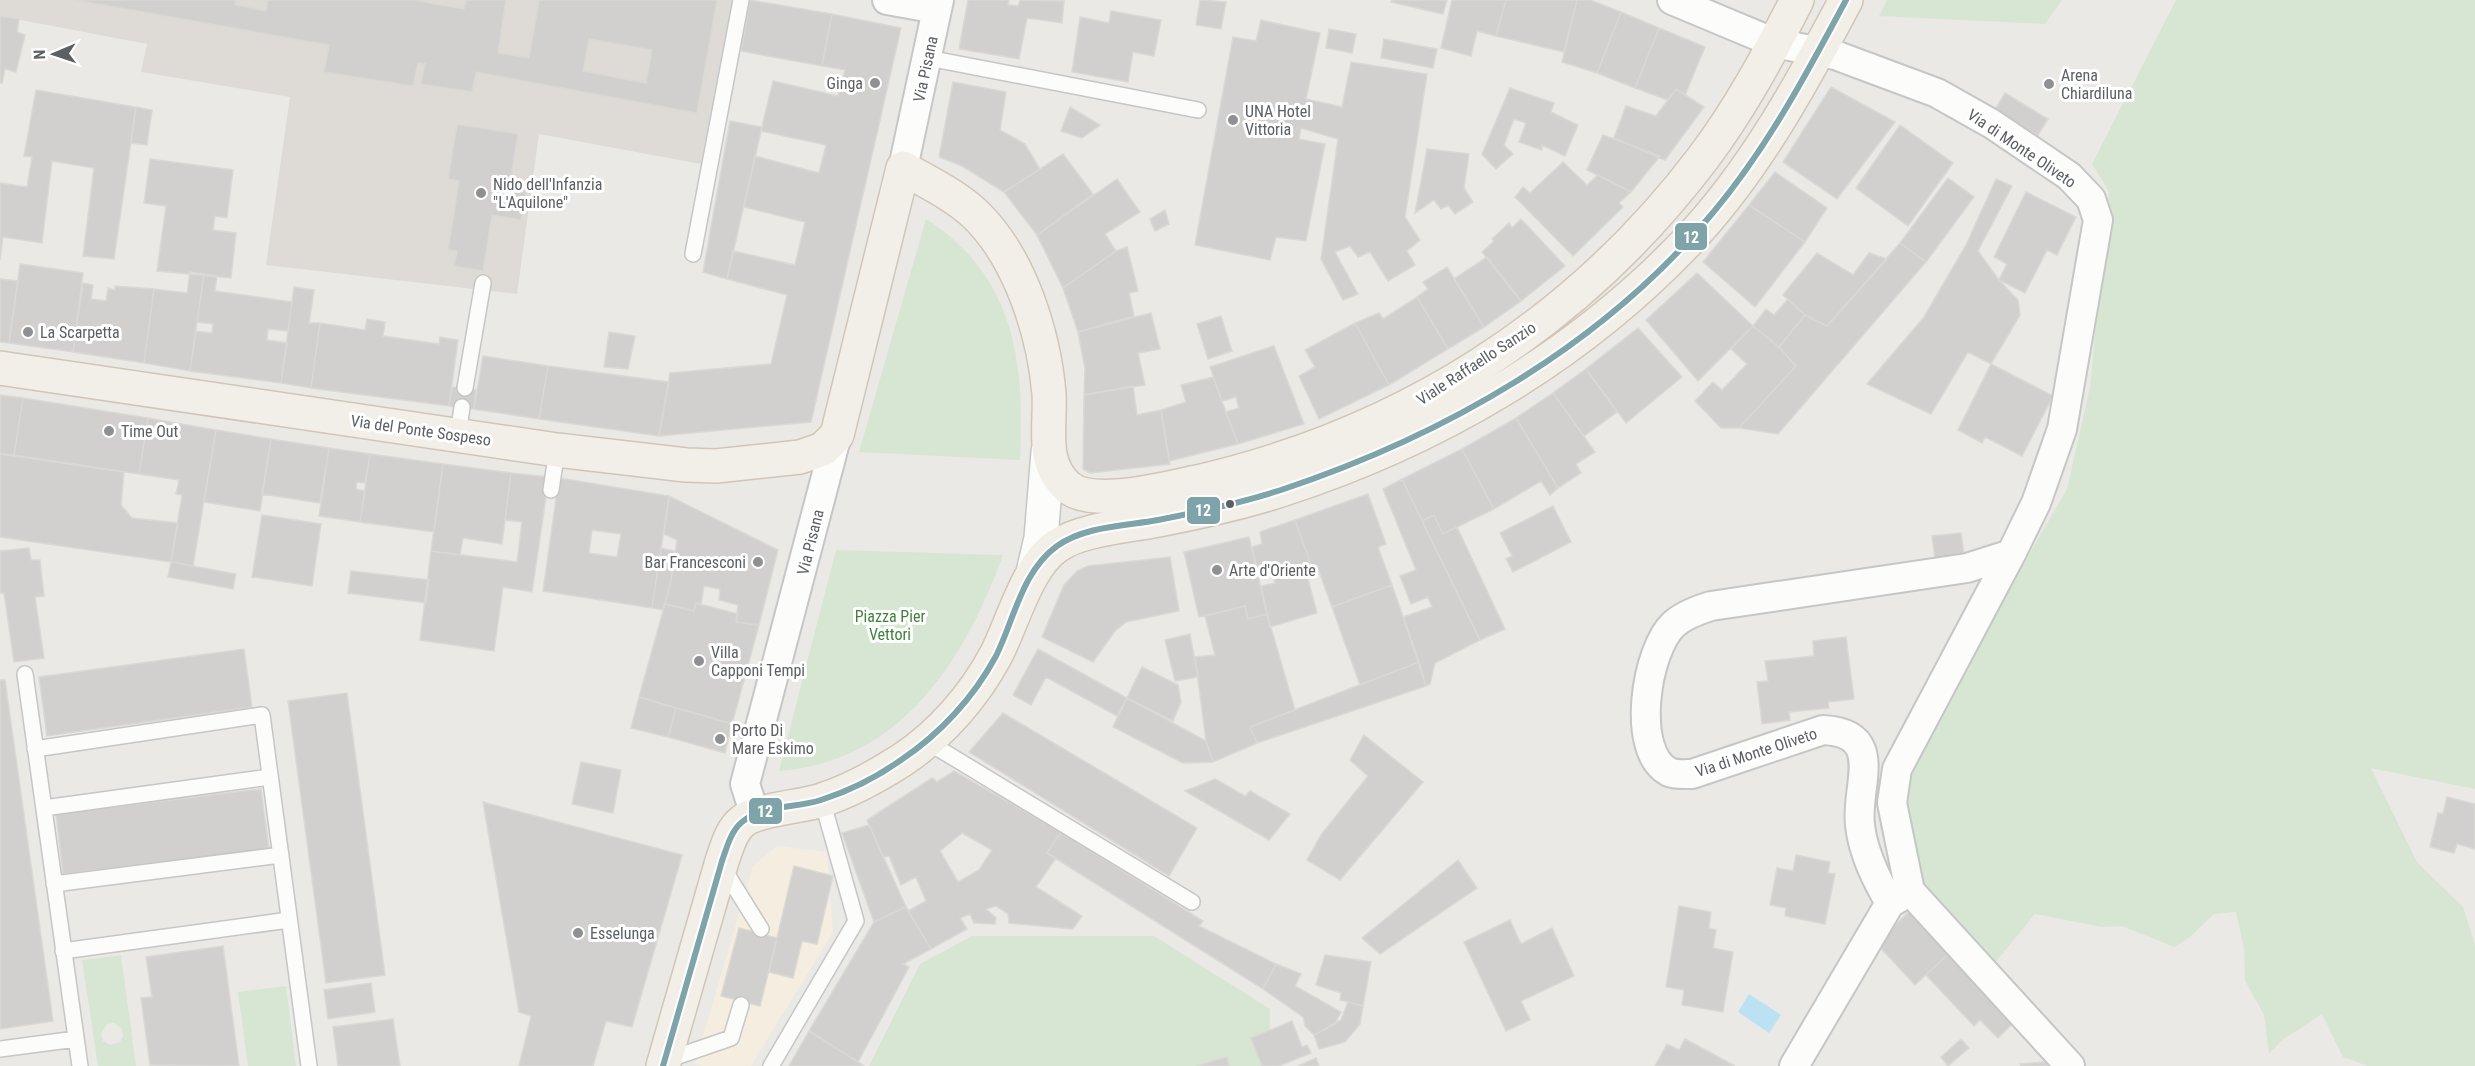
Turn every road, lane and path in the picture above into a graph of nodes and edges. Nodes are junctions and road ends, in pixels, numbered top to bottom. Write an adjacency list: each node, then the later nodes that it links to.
1 (741, 0): 12 (lane)
2 (887, 0): 6 (street)
3 (1672, 0): 7 (street, Via di Monte Oliveto)
4 (1797, 0): 7 (main road, Viale Raffaello Sanzio)
5 (1846, 0): 8 (main road, Viale Raffaello Sanzio)
6 (938, 5): 9 (street, Via Pisana)
7 (1775, 43): 8 (street, Via di Monte Oliveto); 18 (main road, Viale Raffaello Sanzio)
8 (1819, 52): 20 (street, Via di Monte Oliveto); 21 (main road, Viale Raffaello Sanzio)
9 (928, 58): 10 (lane); 11 (street, Via Pisana)
10 (1198, 110)
11 (903, 168): 16 (main road, Via Pisana); 18 (main road)
12 (693, 254)
13 (483, 283): 15 (lane)
14 (0, 368): 17 (main road, Via del Ponte Sospeso)
15 (465, 388)
16 (837, 435): 17 (main road, Via del Ponte Sospeso); 28 (street, Via Pisana)
17 (556, 450): 19 (lane)
18 (1048, 452): 21 (street)
19 (551, 490)
20 (2011, 554): 32 (street, Via di Monte Oliveto); 32 (street, Via di Monte Oliveto)
21 (1034, 568): 23 (main road)
22 (25, 674): 24 (lane)
23 (926, 741): 26 (main road); 33 (lane)
24 (35, 749): 25 (lane); 27 (lane)
25 (270, 777): 27 (lane); 29 (lane)
26 (822, 800): 28 (main road); 43 (lane)
27 (44, 808): 31 (lane)
28 (755, 815): 30 (main road)
29 (281, 855): 31 (lane); 34 (lane)
30 (721, 865): 35 (lane); 40 (main road)
31 (54, 884): 36 (lane)
32 (1900, 897): 44 (street); 45 (street, Via di Monte Oliveto)
33 (1192, 902)
34 (289, 920): 36 (lane); 42 (lane)
35 (761, 929)
36 (63, 951): 38 (lane)
37 (741, 1005): 40 (lane)
38 (76, 1039): 39 (lane); 41 (lane)
39 (0, 1049)
40 (663, 1065)
41 (80, 1066)
42 (309, 1066)
43 (771, 1066)
44 (1794, 1066)
45 (2070, 1066)

